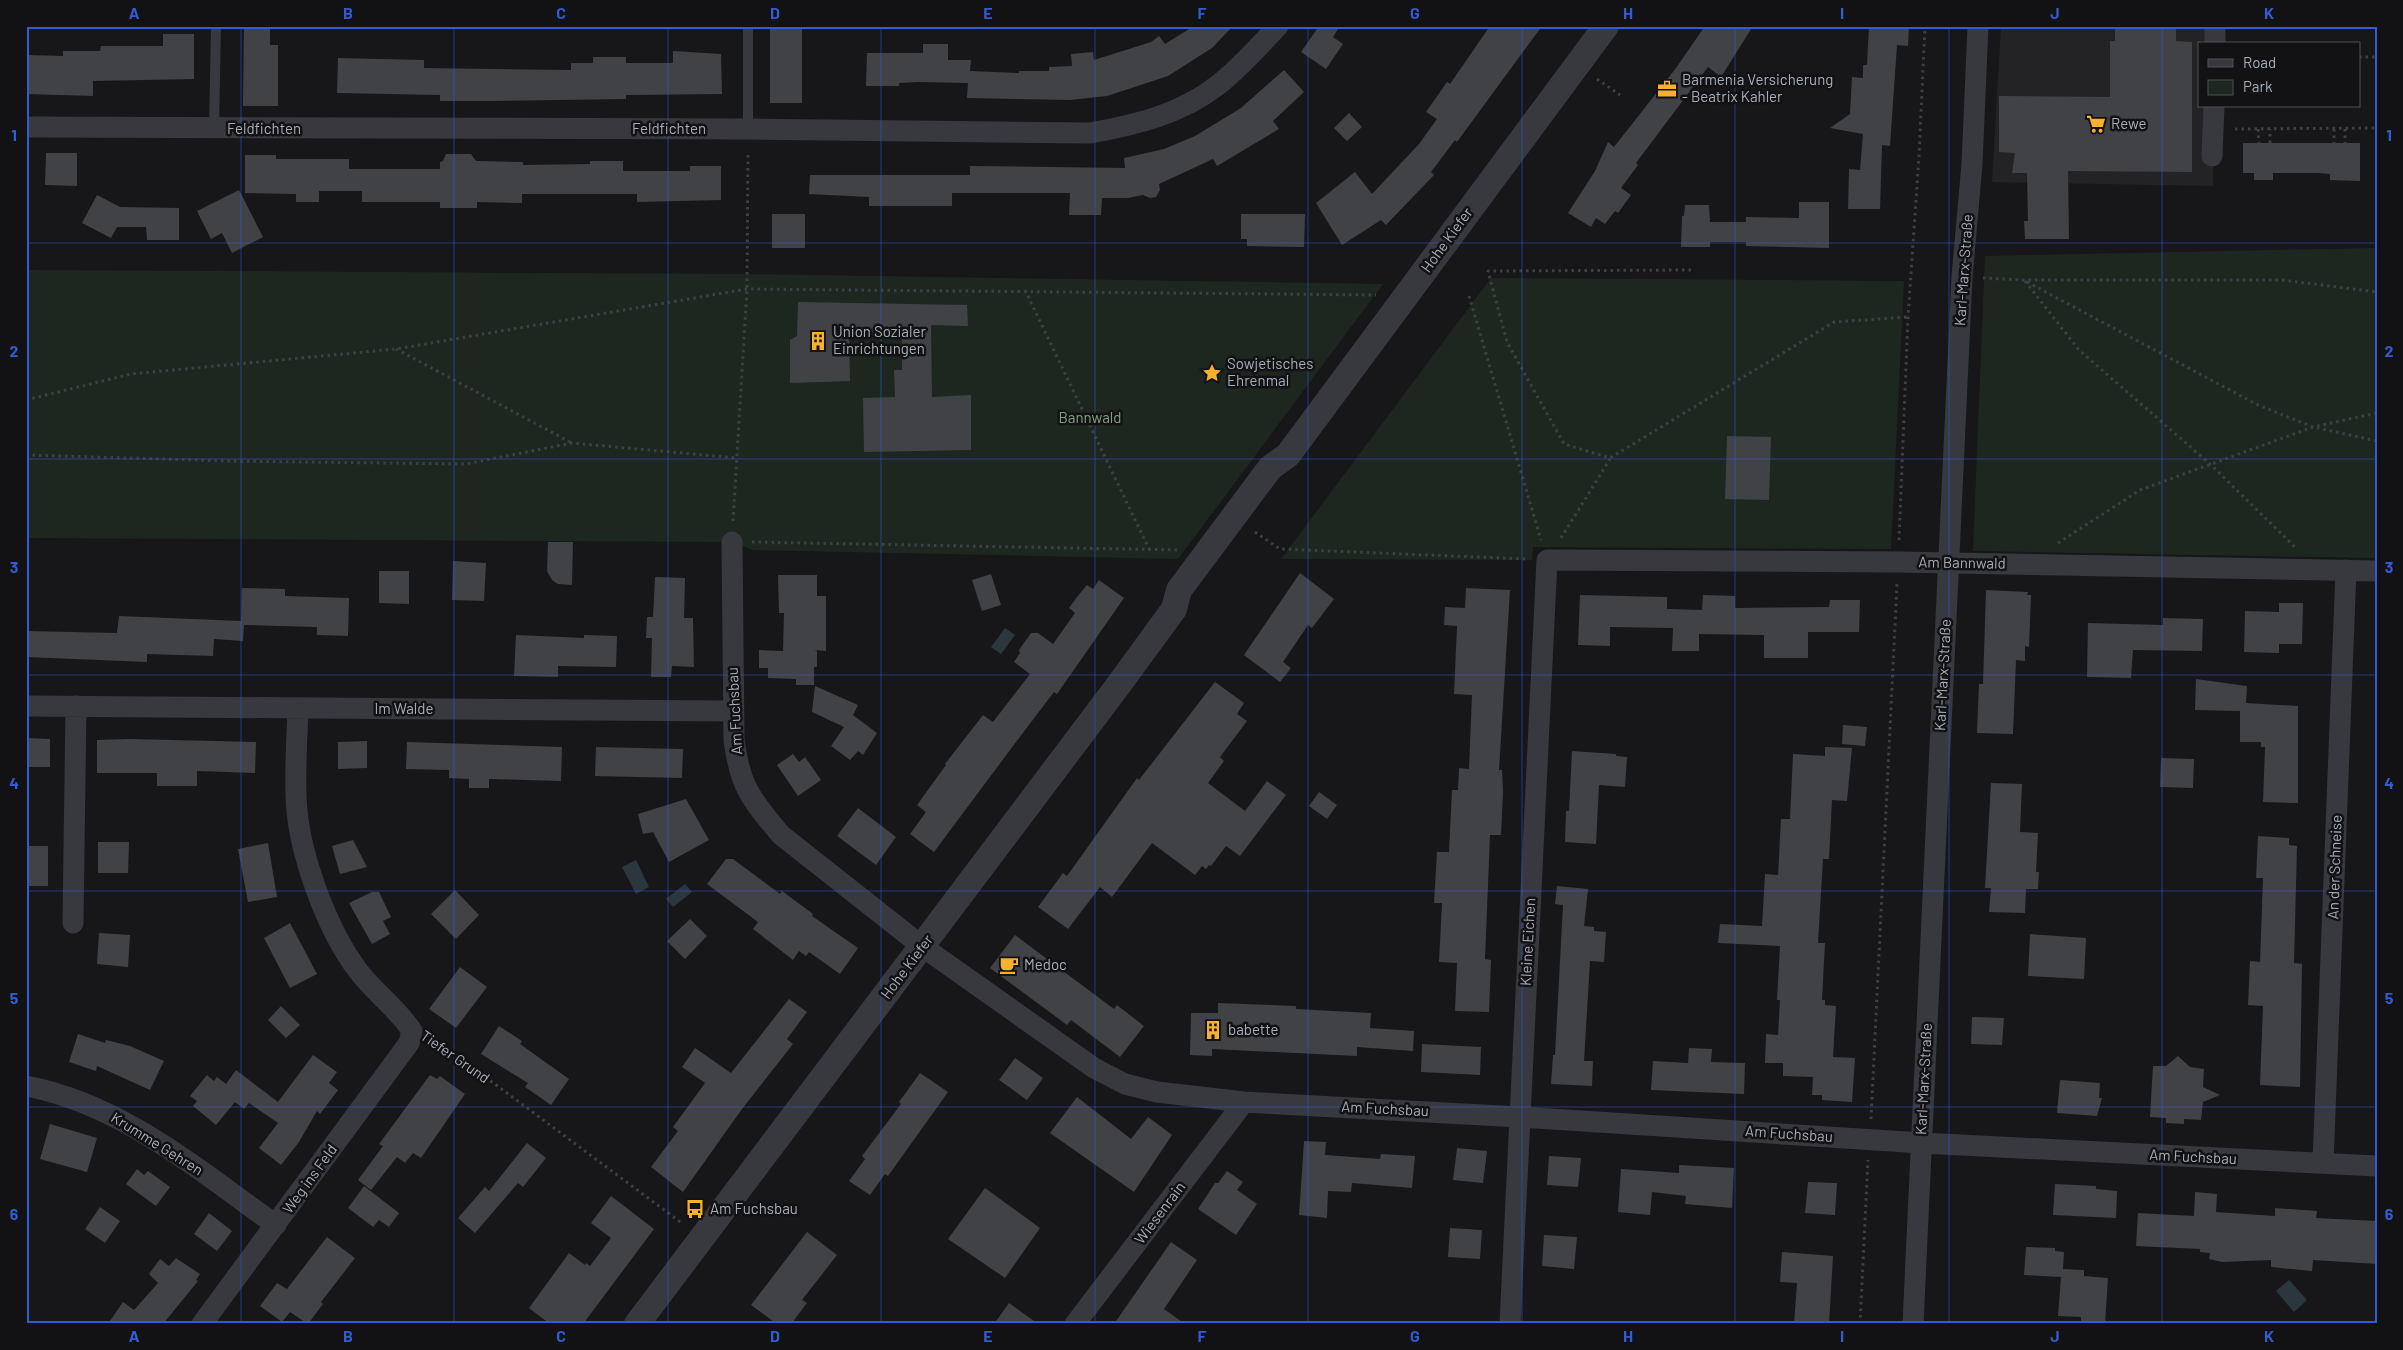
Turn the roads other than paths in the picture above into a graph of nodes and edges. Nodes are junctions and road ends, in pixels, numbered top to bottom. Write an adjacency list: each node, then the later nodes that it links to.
1 (216, 26): 10 (lane)
2 (748, 26): 11 (lane)
3 (1278, 26): 11 (street, Feldfichten)
4 (1606, 26): 23 (street, Hohe Kiefer)
5 (1978, 26): 15 (street, Karl-Marx-Straße)
6 (2216, 26): 7 (street)
7 (2215, 42)
8 (2214, 108): 12 (street)
9 (26, 127): 10 (street, Feldfichten)
10 (214, 129): 11 (street, Feldfichten)
11 (748, 129)
12 (2212, 156)
13 (732, 542): 21 (street, Am Fuchsbau)
14 (1547, 560): 15 (street, Am Bannwald); 27 (street, Kleine Eichen)
15 (1948, 564): 16 (street, Am Bannwald); 28 (street, Karl-Marx-Straße)
16 (2346, 570): 17 (street, Am Bannwald); 29 (street, An der Schneise)
17 (2377, 571)
18 (26, 706): 19 (street, Im Walde)
19 (76, 706): 20 (street, Im Walde); 22 (street)
20 (298, 708): 21 (street, Im Walde); 24 (street, Tiefer Grund)
21 (732, 711): 23 (street, Am Fuchsbau)
22 (73, 923)
23 (923, 947): 26 (street, Am Fuchsbau); 33 (street, Hohe Kiefer)
24 (412, 1030): 31 (street, Weg ins Feld)
25 (26, 1086): 31 (street, Krumme Gehren)
26 (1244, 1102): 27 (street, Am Fuchsbau); 34 (street, Wiesenrain)
27 (1520, 1116): 28 (street, Am Fuchsbau); 35 (street, Kleine Eichen)
28 (1922, 1143): 29 (street, Am Fuchsbau); 36 (street, Karl-Marx-Straße)
29 (2323, 1163): 30 (street, Am Fuchsbau)
30 (2377, 1166)
31 (276, 1225): 32 (street, Weg ins Feld)
32 (202, 1324)
33 (637, 1324)
34 (1075, 1324)
35 (1510, 1324)
36 (1913, 1324)

